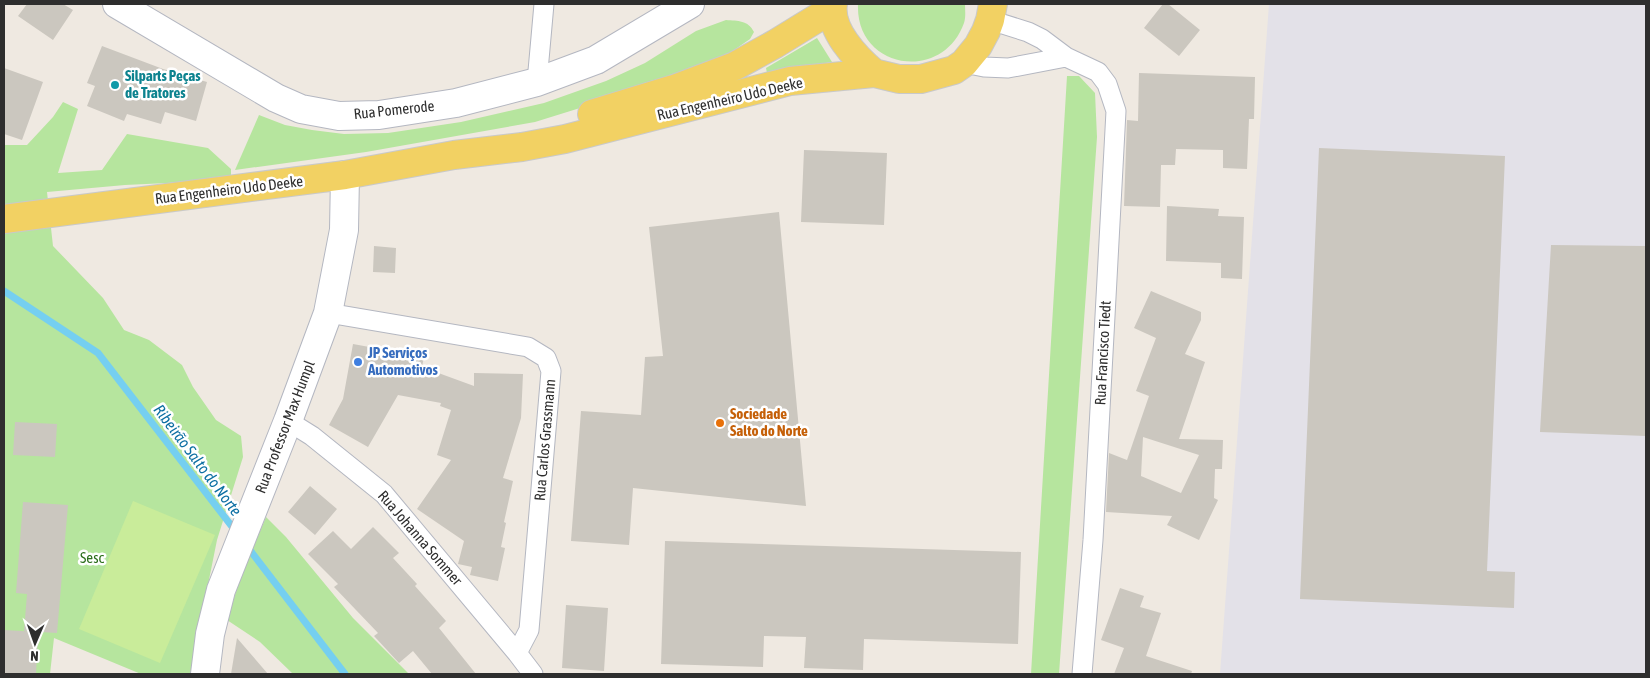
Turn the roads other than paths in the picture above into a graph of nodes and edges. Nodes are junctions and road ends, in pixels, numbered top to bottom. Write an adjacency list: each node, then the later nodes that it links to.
1 (544, 4): 10 (street)
2 (708, 4): 4 (main road, Rua Pomerode)
3 (832, 6): 9 (main road); 11 (main road, Rua Engenheiro Udo Deeke)
4 (685, 7): 10 (main road, Rua Pomerode)
5 (131, 8): 10 (main road, Rua Pomerode)
6 (994, 10): 7 (street, Rua Francisco Tiedt); 8 (main road, Rua Engenheiro Udo Deeke)
7 (1066, 57): 8 (street); 19 (street, Rua Francisco Tiedt)
8 (964, 63): 9 (main road, Rua Engenheiro Udo Deeke)
9 (874, 73): 11 (main road, Rua Engenheiro Udo Deeke)
10 (537, 82)
11 (454, 156): 12 (main road, Rua Engenheiro Udo Deeke)
12 (344, 175): 13 (main road, Rua Engenheiro Udo Deeke); 14 (main road, Rua Professor Max Humpl)
13 (4, 219)
14 (328, 312): 15 (main road, Rua Professor Max Humpl); 16 (street, Rua Carlos Grassmann)
15 (288, 421): 16 (street, Rua Johanna Sommer); 17 (main road, Rua Professor Max Humpl)
16 (517, 653): 18 (street, Rua Johanna Sommer)
17 (205, 674)
18 (533, 674)
19 (1082, 674)

